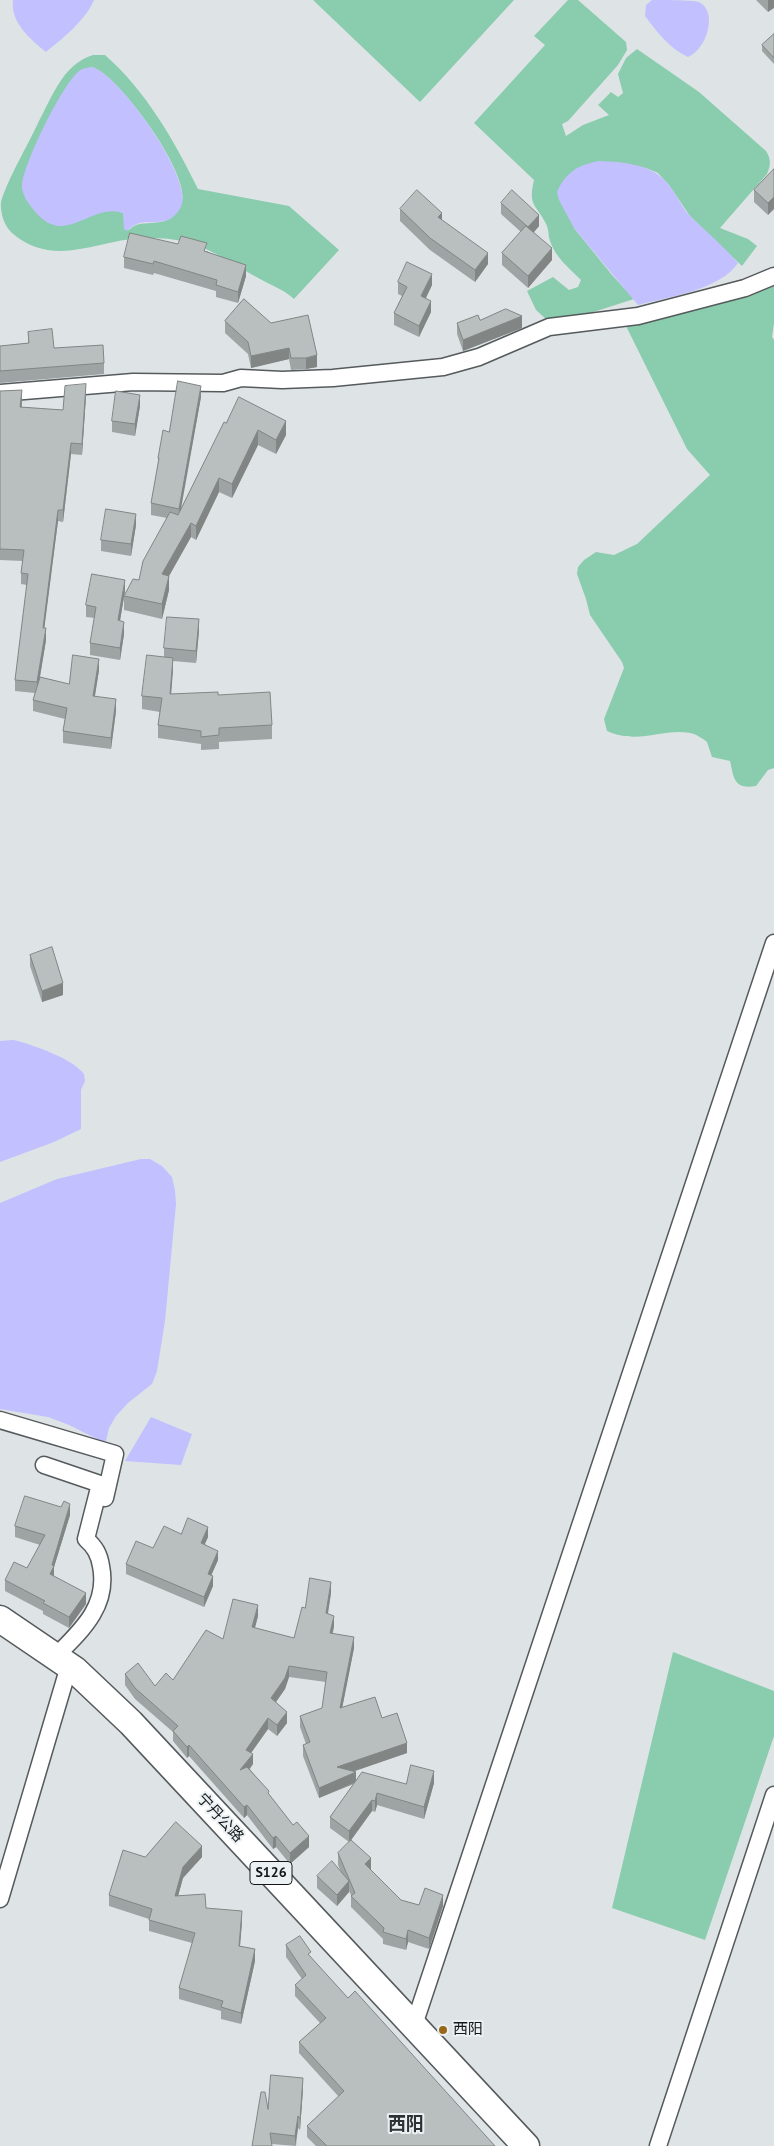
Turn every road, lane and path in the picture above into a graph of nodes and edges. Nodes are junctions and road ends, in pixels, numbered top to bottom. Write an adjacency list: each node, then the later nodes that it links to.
1 (774, 276): 2 (street)
2 (0, 393)
3 (774, 943): 11 (street)
4 (0, 1420): 6 (street)
5 (44, 1465): 6 (street)
6 (94, 1546): 8 (street)
7 (0, 1619): 8 (main road, 宁丹公路 / S126)
8 (63, 1661): 10 (street); 11 (main road, 宁丹公路 / S126)
9 (774, 1795): 13 (street)
10 (0, 1899)
11 (414, 2025): 12 (main road, 宁丹公路 / S126)
12 (526, 2146)
13 (658, 2146)

